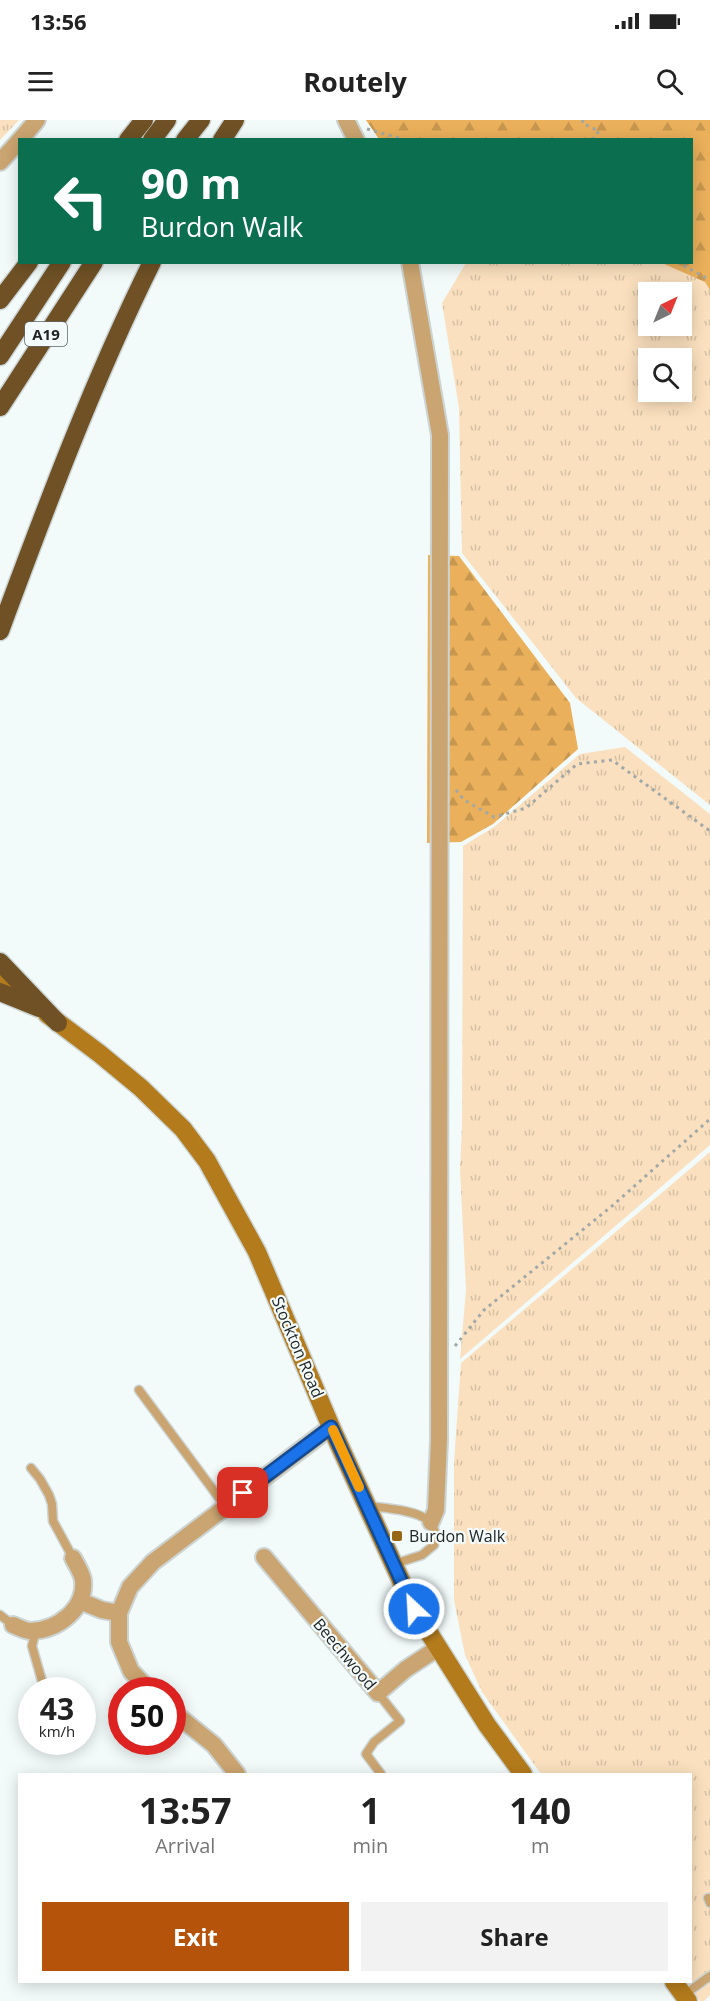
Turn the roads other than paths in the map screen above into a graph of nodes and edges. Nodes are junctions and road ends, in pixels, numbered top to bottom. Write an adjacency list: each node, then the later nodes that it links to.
1 (37, 120): 6 (street)
2 (144, 120): 7 (highway)
3 (167, 120): 8 (highway)
4 (201, 120): 9 (highway)
5 (235, 120): 10 (highway)
6 (22, 138)
7 (130, 138)
8 (154, 138)
9 (187, 138)
10 (223, 138)
11 (18, 142): 12 (street)
12 (0, 162)
13 (27, 264): 18 (highway)
14 (61, 264): 19 (highway, A19)
15 (93, 264): 20 (highway, A19)
16 (151, 264): 21 (highway)
17 (410, 264): 32 (street)
18 (0, 300)
19 (0, 356)
20 (0, 407)
21 (0, 631)
22 (0, 962): 26 (highway)
23 (0, 977): 25 (main road, Stockton Road)
24 (0, 992): 25 (highway)
25 (39, 1008): 26 (main road, Stockton Road)
26 (58, 1023): 28 (main road, Stockton Road)
27 (139, 1390): 30 (lane)
28 (331, 1427): 30 (street); 31 (main road, Stockton Road)
29 (31, 1468): 33 (lane)
30 (225, 1506): 37 (street)
31 (367, 1506): 32 (lane); 35 (main road, Stockton Road)
32 (431, 1522): 35 (lane)
33 (73, 1557): 36 (street)
34 (264, 1557): 43 (street, Beechwood)
35 (394, 1564): 40 (main road, Stockton Road)
36 (80, 1601): 37 (street); 39 (street)
37 (119, 1613): 42 (street)
38 (6, 1620): 39 (street)
39 (36, 1630): 41 (lane)
40 (438, 1648): 43 (street, Beechwood); 47 (main road, Stockton Road)
41 (41, 1677)
42 (137, 1677)
43 (378, 1694): 46 (lane)
44 (186, 1722): 45 (street)
45 (236, 1773)
46 (380, 1773)
47 (522, 1773)
48 (710, 1976): 49 (lane)
49 (682, 1992)

